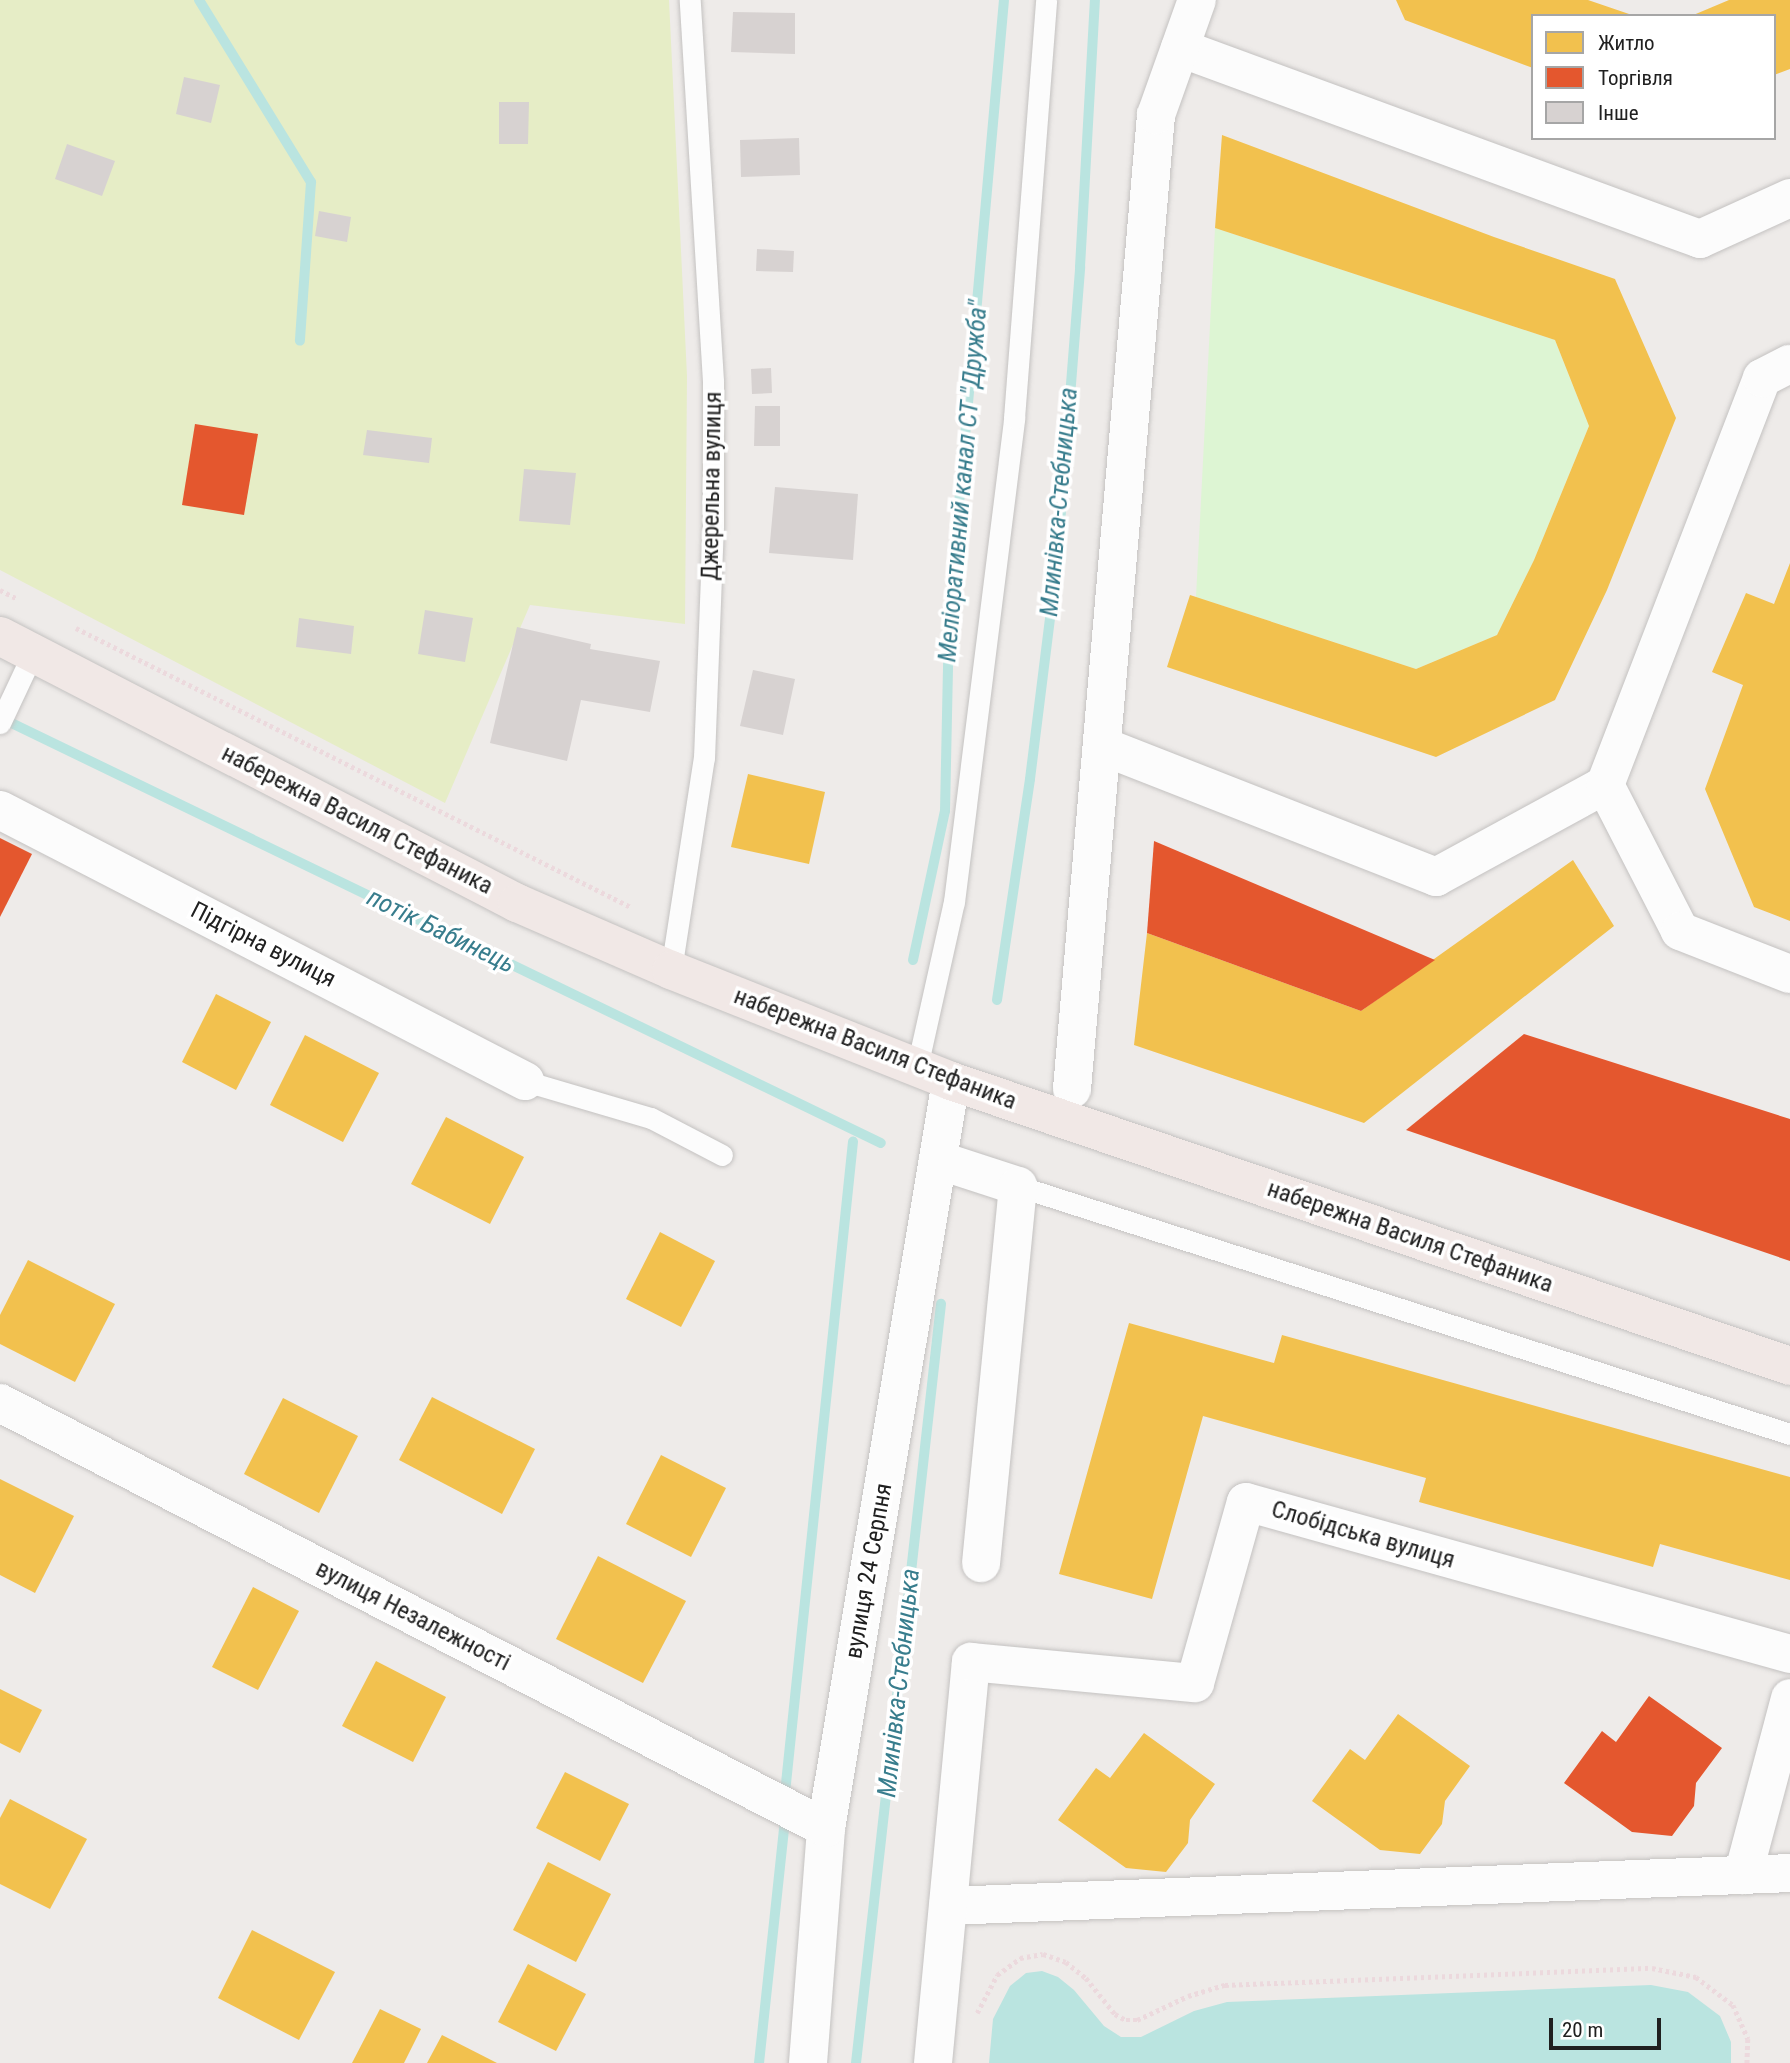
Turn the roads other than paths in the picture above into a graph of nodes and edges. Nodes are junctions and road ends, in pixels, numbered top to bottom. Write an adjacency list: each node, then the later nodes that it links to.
1 (690, 0): 13 (lane, Джерельна вулиця)
2 (1046, 0): 15 (lane)
3 (1197, 0): 4 (street)
4 (1180, 48): 5 (street); 10 (street)
5 (1790, 198)
6 (1790, 364): 11 (street)
7 (0, 636): 8 (main road, набережна Василя Стефаника)
8 (33, 653): 9 (lane); 13 (main road, набережна Василя Стефаника)
9 (0, 723)
10 (1102, 746): 11 (street); 18 (street)
11 (1605, 785): 14 (street)
12 (0, 810): 16 (street, Підгірна вулиця)
13 (671, 970): 15 (main road, набережна Василя Стефаника)
14 (1790, 974)
15 (917, 1067): 17 (main road, набережна Василя Стефаника)
16 (525, 1081): 19 (lane)
17 (951, 1081): 20 (street, вулиця 24 Серпня); 22 (main road, набережна Василя Стефаника)
18 (1073, 1089)
19 (722, 1155)
20 (938, 1160): 21 (street); 28 (street, вулиця 24 Серпня)
21 (1018, 1186): 24 (lane); 25 (street)
22 (1790, 1366)
23 (0, 1403): 28 (street, вулиця Незалежності)
24 (1790, 1434)
25 (981, 1563)
26 (1790, 1654): 31 (street, Слобідська вулиця)
27 (1790, 1698): 30 (street)
28 (826, 1828): 32 (street, вулиця 24 Серпня)
29 (1790, 1873): 30 (street)
30 (1743, 1875): 31 (street)
31 (948, 1906): 33 (street, Слобідська вулиця)
32 (808, 2063)
33 (933, 2063)

